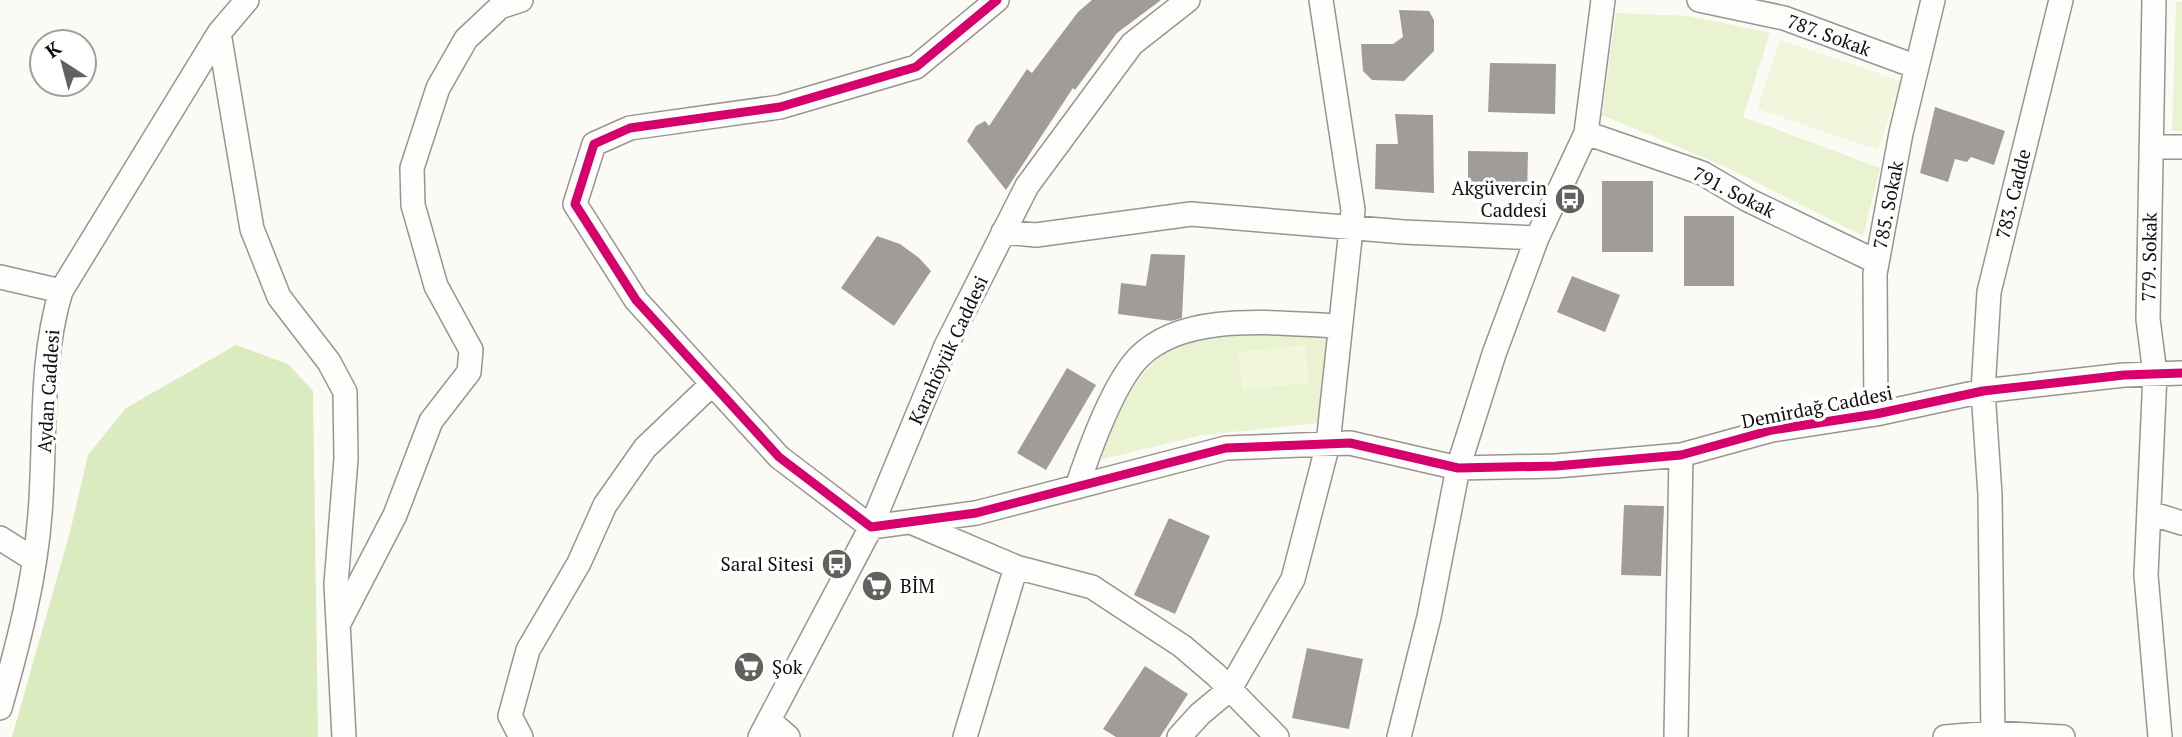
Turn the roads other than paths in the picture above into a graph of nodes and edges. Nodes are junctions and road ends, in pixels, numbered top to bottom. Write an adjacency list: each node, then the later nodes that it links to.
1 (247, 0): 11 (street, Aydan Caddesi)
2 (522, 0): 39 (street)
3 (998, 0): 25 (street)
4 (1188, 0): 17 (street, Karahöyük Caddesi)
5 (1321, 0): 16 (street)
6 (1603, 0): 13 (street)
7 (1699, 0): 12 (street, 787. Sokak)
8 (1933, 0): 12 (street, 785. Sokak)
9 (2061, 0): 26 (street, 783. Cadde)
10 (2154, 0): 15 (street, 779. Sokak)
11 (219, 33): 21 (street, Aydan Caddesi); 39 (street)
12 (1917, 67): 19 (street, 785. Sokak)
13 (1586, 133): 18 (street); 19 (street, 791. Sokak)
14 (2182, 146): 15 (street)
15 (2151, 147): 24 (street, 779. Sokak)
16 (1352, 225): 17 (street); 18 (street); 22 (street)
17 (1003, 232): 35 (street, Karahöyük Caddesi)
18 (1537, 238): 30 (street)
19 (1877, 262): 27 (street, 785. Sokak)
20 (0, 277): 21 (street)
21 (61, 291): 37 (street, Aydan Caddesi)
22 (1340, 326): 28 (street); 31 (street)
23 (2182, 373): 24 (street, Demirdağ Caddesi)
24 (2155, 374): 26 (street, Demirdağ Caddesi); 32 (street, 779. Sokak)
25 (712, 384): 35 (street); 45 (street)
26 (1983, 391): 27 (street, Demirdağ Caddesi); 43 (street, 783. Cadde)
27 (1876, 414): 29 (street, Demirdağ Caddesi)
28 (1328, 444): 30 (street, Demirdağ Caddesi); 31 (street, Demirdağ Caddesi); 40 (street)
29 (1681, 455): 30 (street, Demirdağ Caddesi); 52 (street)
30 (1458, 468): 50 (street)
31 (1077, 487): 33 (street, Demirdağ Caddesi)
32 (2150, 513): 34 (street); 55 (street, 779. Sokak)
33 (913, 523): 35 (street, Demirdağ Caddesi); 38 (street)
34 (2182, 523)
35 (871, 527): 42 (street, Karahöyük Caddesi)
36 (0, 538): 37 (street)
37 (33, 559): 41 (street, Aydan Caddesi)
38 (1016, 567): 40 (street); 47 (street)
39 (338, 626): 44 (street)
40 (1230, 689): 48 (street); 49 (street)
41 (0, 708)
42 (765, 729): 46 (street)
43 (1993, 735): 53 (street); 54 (street)
44 (344, 737)
45 (521, 737)
46 (788, 737)
47 (965, 737)
48 (1180, 737)
49 (1277, 737)
50 (1399, 737): 51 (street)
51 (1410, 737)
52 (1676, 737)
53 (1945, 737)
54 (2063, 737)
55 (2160, 737)

